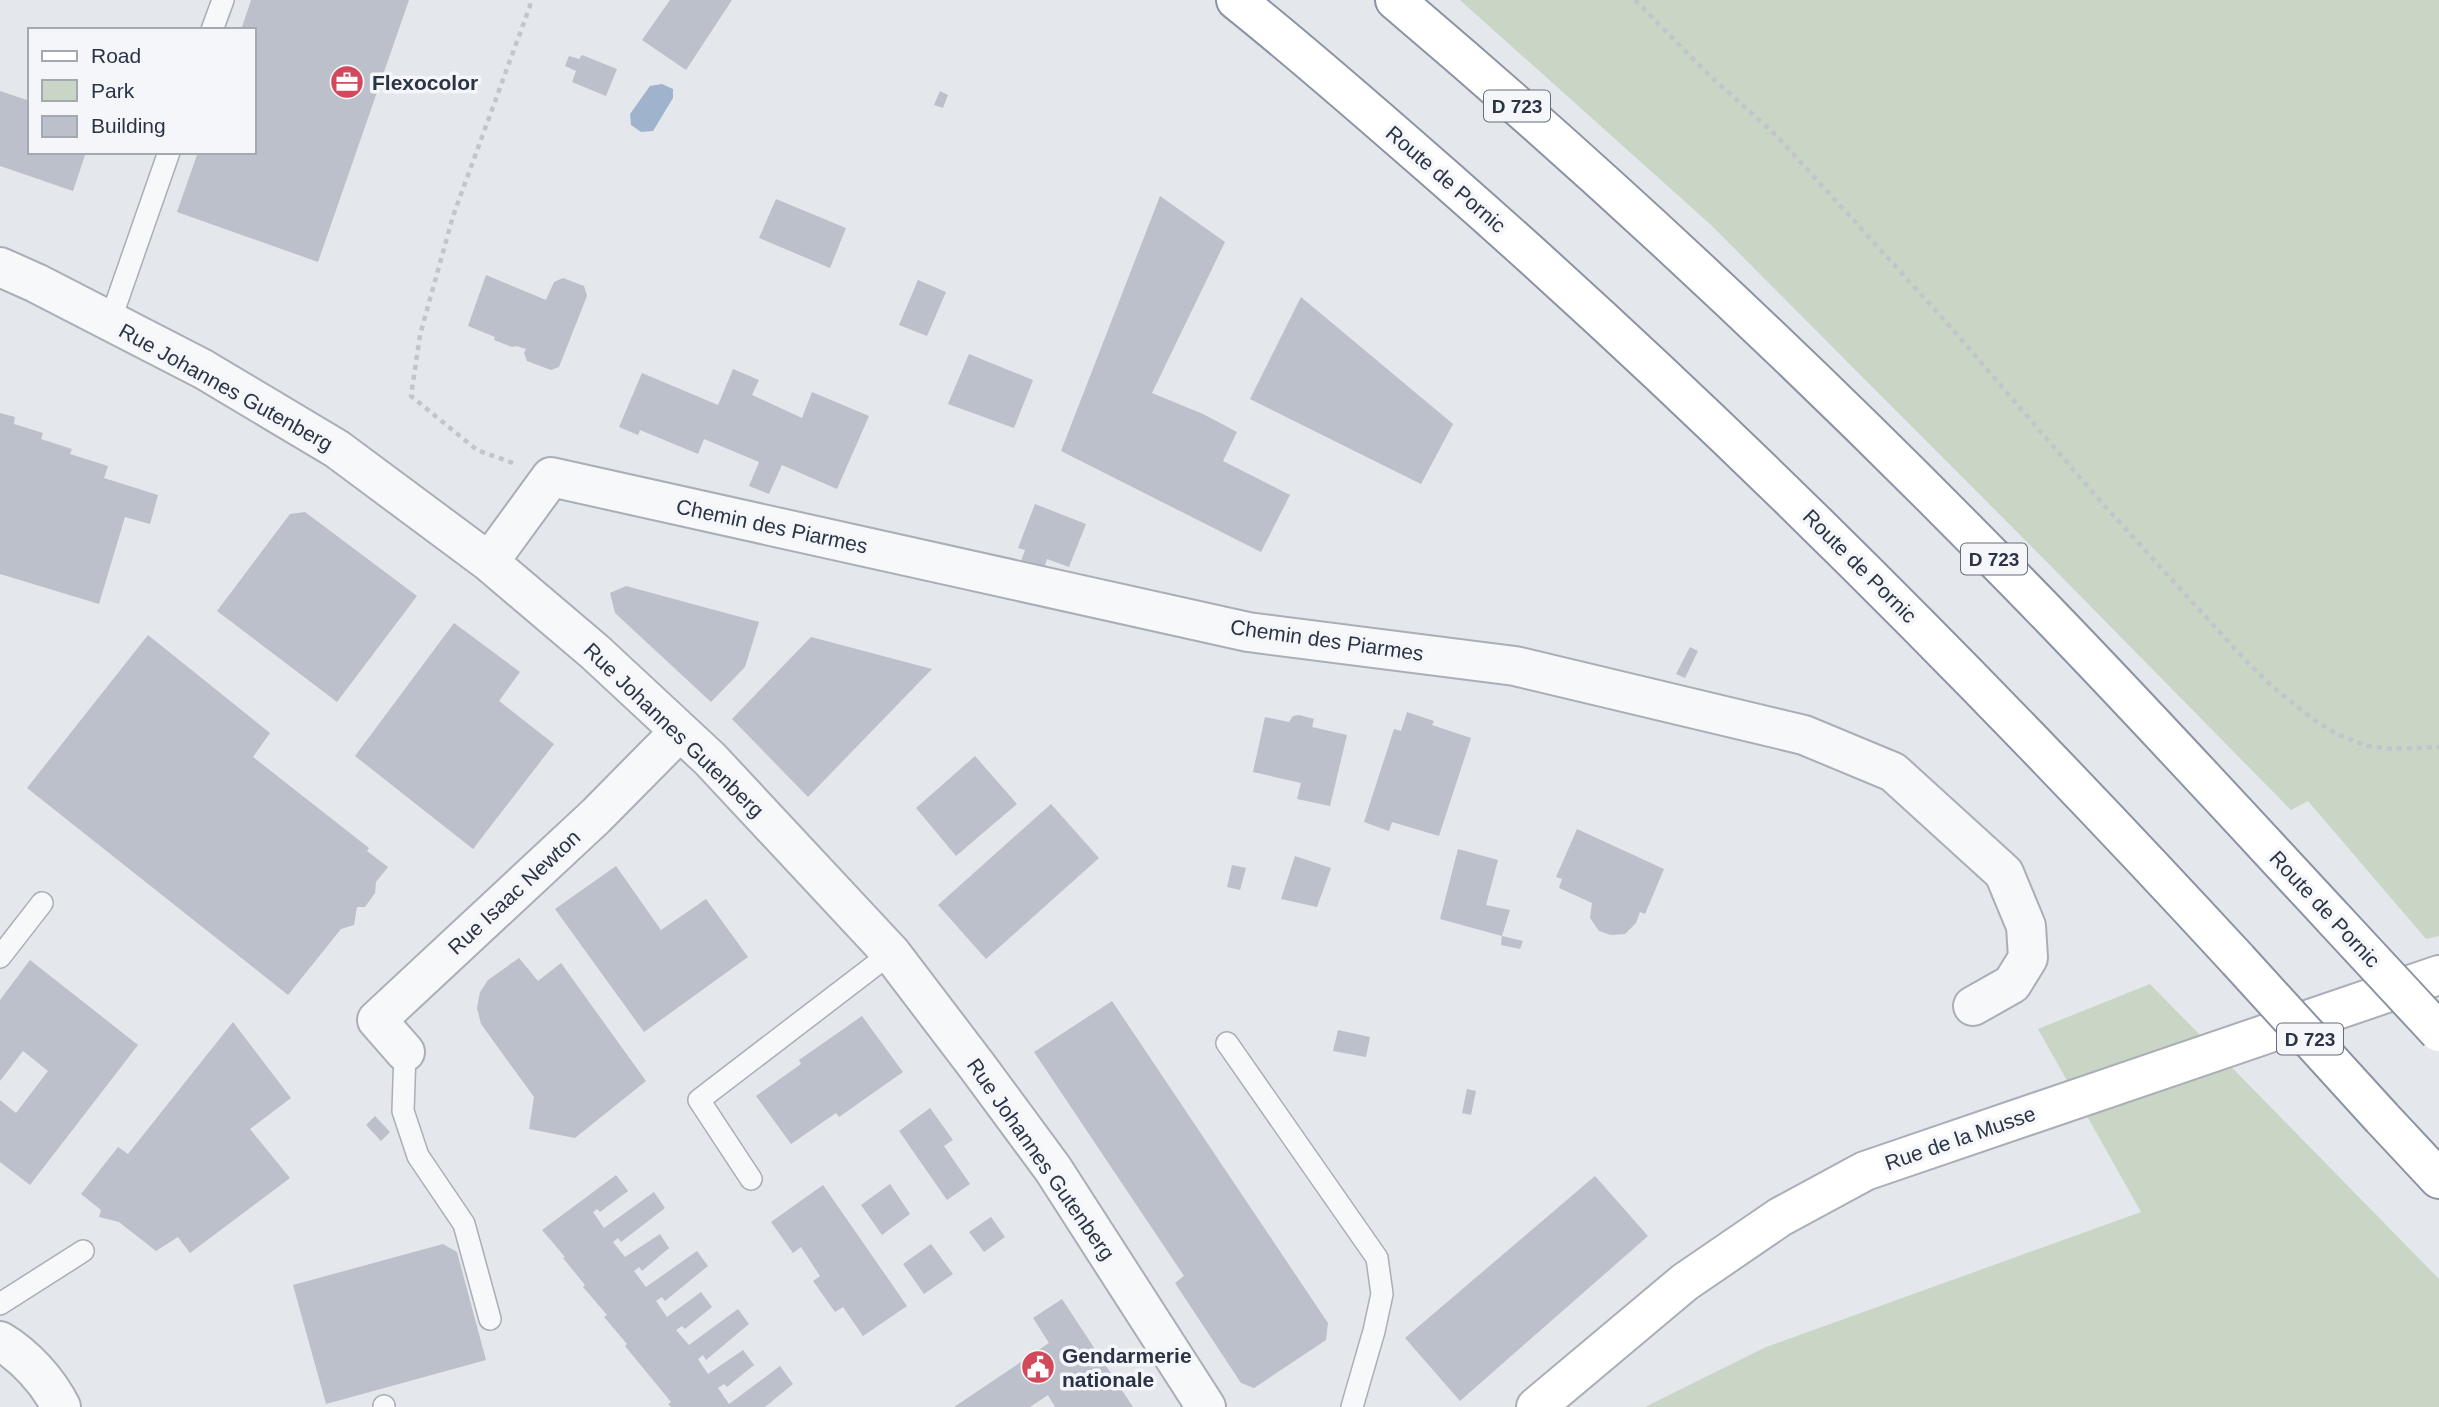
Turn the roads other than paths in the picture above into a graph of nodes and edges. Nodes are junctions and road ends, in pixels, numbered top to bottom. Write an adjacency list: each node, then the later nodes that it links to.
1 (223, 0): 4 (lane)
2 (1236, 0): 19 (main road, Route de Pornic / D 723, bridge)
3 (1395, 0): 15 (main road, Route de Pornic / D 723, bridge)
4 (213, 28)
5 (168, 154): 7 (lane)
6 (0, 267): 7 (street, Rue Johannes Gutenberg)
7 (110, 321): 8 (street, Rue Johannes Gutenberg)
8 (489, 562): 9 (street, Rue Johannes Gutenberg); 14 (street, Chemin des Piarmes)
9 (679, 732): 11 (street, Rue Johannes Gutenberg); 17 (street, Rue Isaac Newton)
10 (42, 903): 12 (lane)
11 (891, 953): 18 (lane); 25 (street, Rue Johannes Gutenberg)
12 (0, 957)
13 (2439, 975): 27 (main road, Rue de la Musse)
14 (1973, 1006)
15 (2439, 1032)
16 (1227, 1043): 26 (lane)
17 (405, 1052): 22 (lane)
18 (751, 1178)
19 (2439, 1178)
20 (83, 1251): 21 (lane)
21 (0, 1304)
22 (490, 1319)
23 (0, 1341): 24 (street)
24 (61, 1407)
25 (1206, 1407)
26 (1352, 1407)
27 (1536, 1407)

